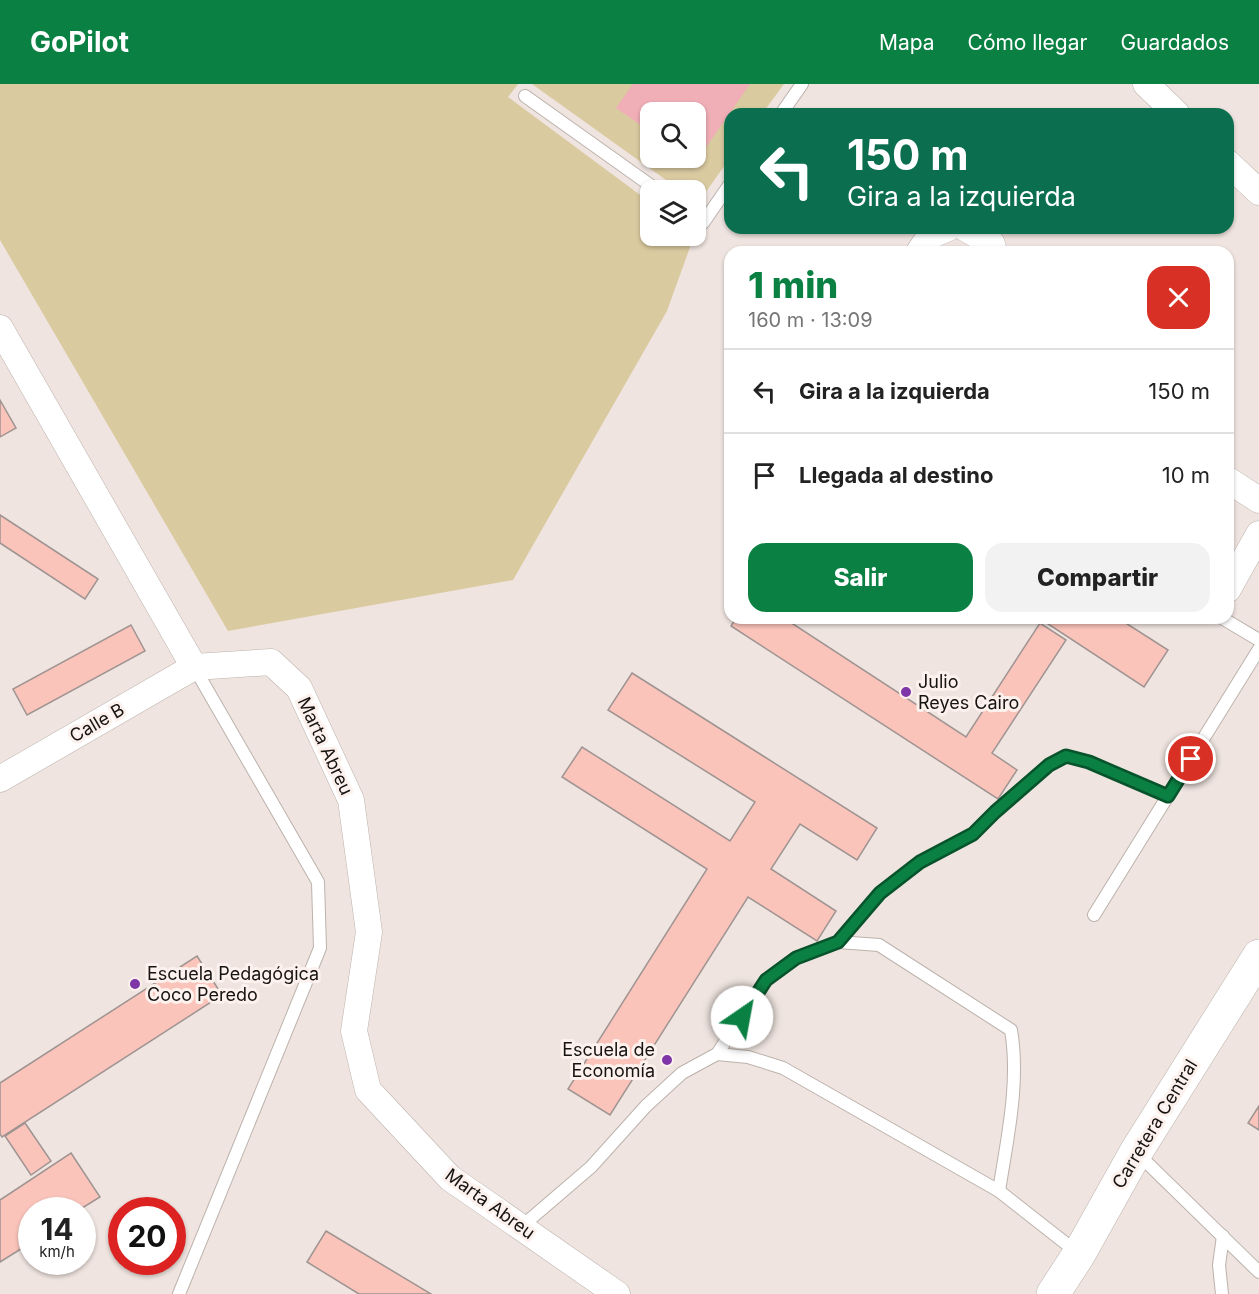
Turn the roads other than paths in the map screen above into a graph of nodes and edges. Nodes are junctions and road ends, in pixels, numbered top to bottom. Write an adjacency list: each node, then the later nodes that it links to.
1 (802, 84): 4 (lane)
2 (1146, 84): 5 (street)
3 (525, 96): 7 (lane)
4 (785, 108)
5 (1171, 108)
6 (1234, 169): 8 (street)
7 (643, 180)
8 (1259, 192)
9 (724, 193): 10 (lane)
10 (706, 219)
11 (934, 234): 13 (street)
12 (975, 234): 14 (street)
13 (923, 246)
14 (992, 246)
15 (0, 328): 23 (street)
16 (1234, 484): 17 (street)
17 (1259, 500)
18 (1259, 534): 19 (street)
19 (1234, 578)
20 (1232, 624): 21 (lane)
21 (1259, 640)
22 (1259, 649): 25 (lane)
23 (194, 667): 24 (street, Calle B); 32 (street, Marta Abreu); 36 (lane)
24 (0, 779)
25 (1168, 796): 26 (lane); 27 (lane)
26 (1094, 915)
27 (838, 942): 29 (lane); 31 (lane)
28 (1259, 956): 30 (main road, Carretera Central)
29 (717, 1054): 31 (lane); 32 (lane)
30 (1136, 1152): 33 (lane); 34 (main road, Carretera Central)
31 (999, 1191): 34 (lane)
32 (521, 1227): 37 (street, Marta Abreu)
33 (1223, 1236): 35 (lane); 39 (lane)
34 (1079, 1254): 38 (main road, Carretera Central)
35 (1259, 1272)
36 (179, 1294)
37 (616, 1294)
38 (1053, 1294)
39 (1222, 1294)

